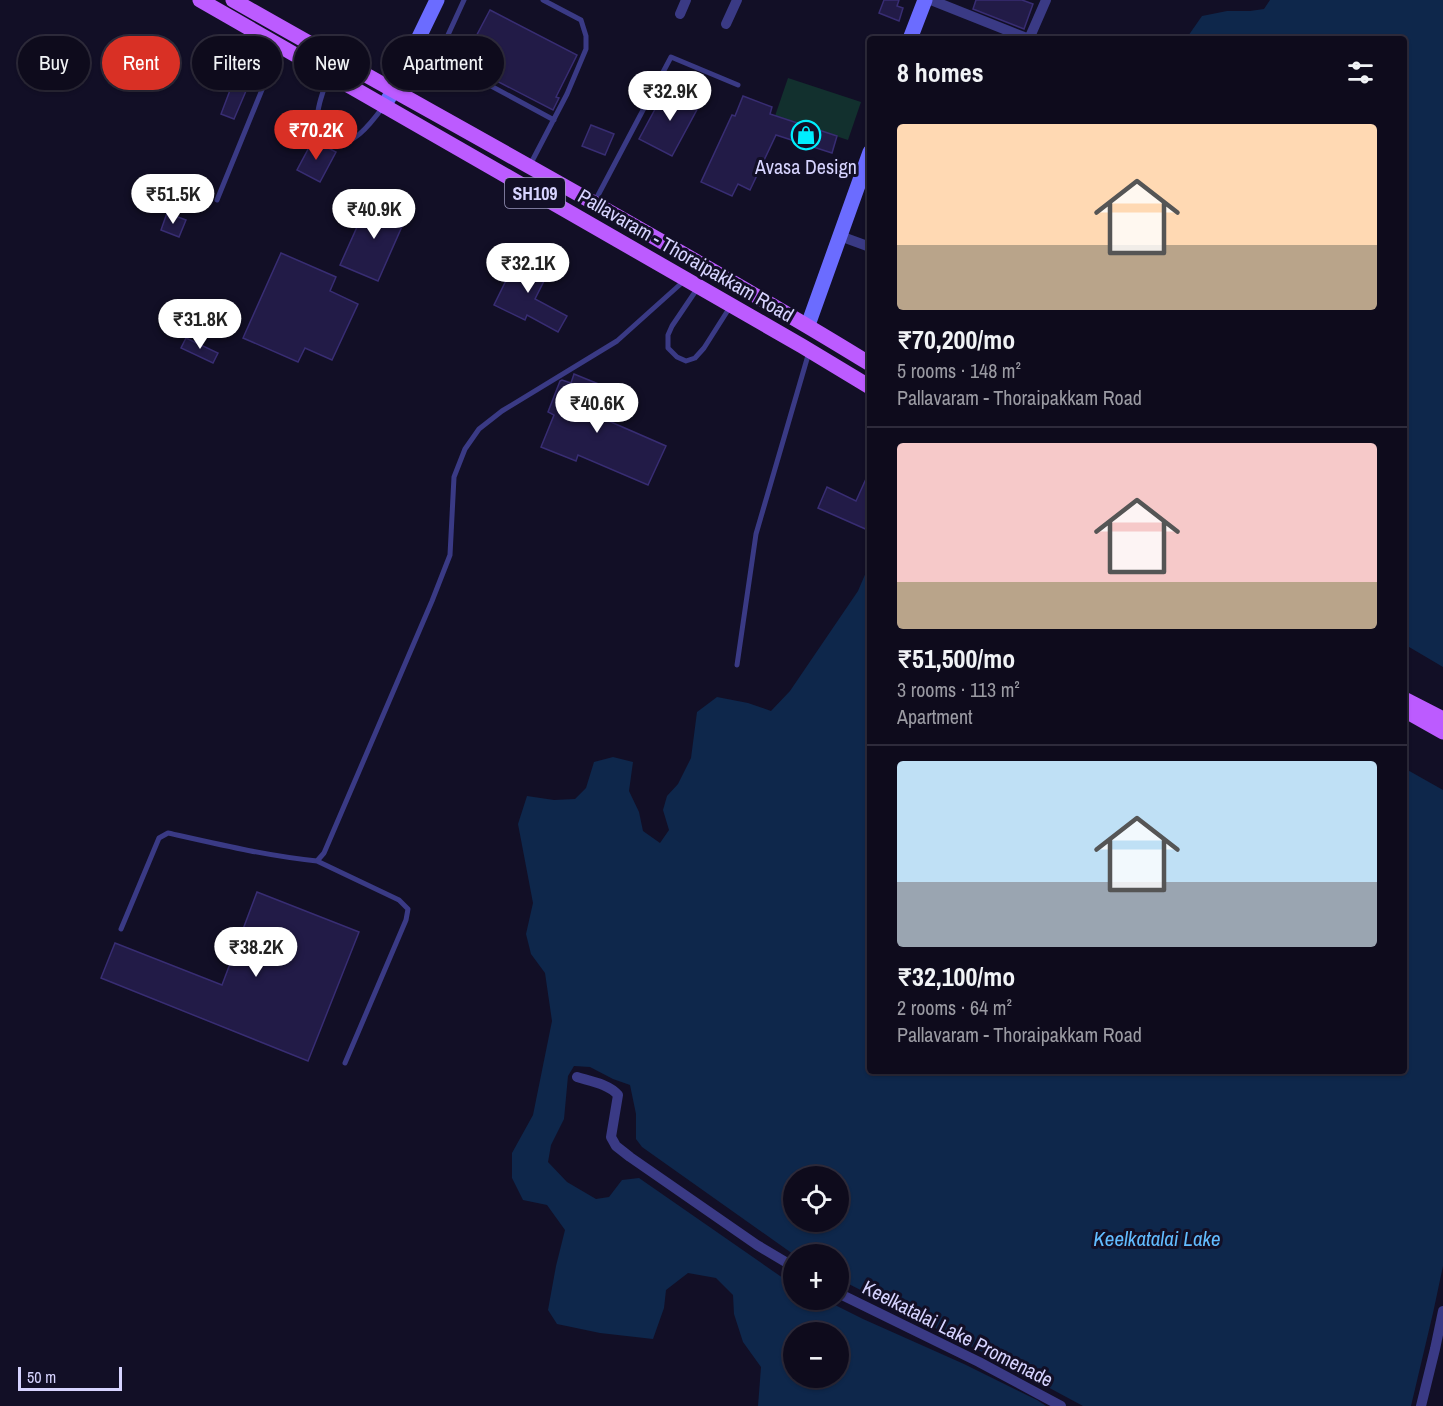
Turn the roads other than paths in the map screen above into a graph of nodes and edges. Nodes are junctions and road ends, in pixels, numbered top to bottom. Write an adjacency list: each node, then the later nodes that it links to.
1 (200, 0): 13 (main road, Pallavaram - Thoraipakkam Road / SH109)
2 (233, 0): 21 (main road, Pallavaram - Thoraipakkam Road / SH109)
3 (437, 0): 21 (street)
4 (464, 0): 23 (lane)
5 (543, 0): 23 (lane)
6 (686, 0): 11 (street)
7 (737, 0): 12 (street)
8 (925, 0): 14 (street)
9 (931, 0): 15 (street)
10 (1046, 0): 16 (street)
11 (680, 14)
12 (726, 24)
13 (262, 36)
14 (911, 36)
15 (1021, 36)
16 (1030, 36)
17 (738, 85): 27 (lane)
18 (261, 90): 26 (lane)
19 (324, 90): 22 (lane)
20 (356, 90): 22 (main road, Pallavaram - Thoraipakkam Road / SH109)
21 (393, 91): 22 (street); 25 (main road, Pallavaram - Thoraipakkam Road / SH109)
22 (384, 106): 30 (main road, Pallavaram - Thoraipakkam Road / SH109)
23 (554, 120): 25 (lane)
24 (867, 160): 28 (street)
25 (530, 166): 27 (main road, Pallavaram - Thoraipakkam Road / SH109)
26 (217, 200)
27 (594, 203): 32 (main road, Pallavaram - Thoraipakkam Road / SH109)
28 (840, 236): 29 (street); 32 (street)
29 (867, 246)
30 (693, 283): 31 (main road, Pallavaram - Thoraipakkam Road / SH109); 31 (lane); 41 (lane)
31 (731, 305): 33 (main road, Pallavaram - Thoraipakkam Road / SH109)
32 (808, 325): 34 (main road, Pallavaram - Thoraipakkam Road / SH109)
33 (809, 350): 35 (main road, Pallavaram - Thoraipakkam Road / SH109); 36 (lane)
34 (867, 362)
35 (867, 385)
36 (737, 665)
37 (1407, 701): 39 (main road)
38 (1407, 712): 40 (main road)
39 (1443, 719)
40 (1443, 732)
41 (317, 861): 42 (lane); 43 (lane)
42 (121, 929)
43 (345, 1062)
44 (577, 1077): 45 (street)
45 (783, 1260)
46 (849, 1298): 48 (street, Keelkatalai Lake Promenade)
47 (1443, 1311): 49 (street)
48 (1061, 1406)
49 (1421, 1406)

